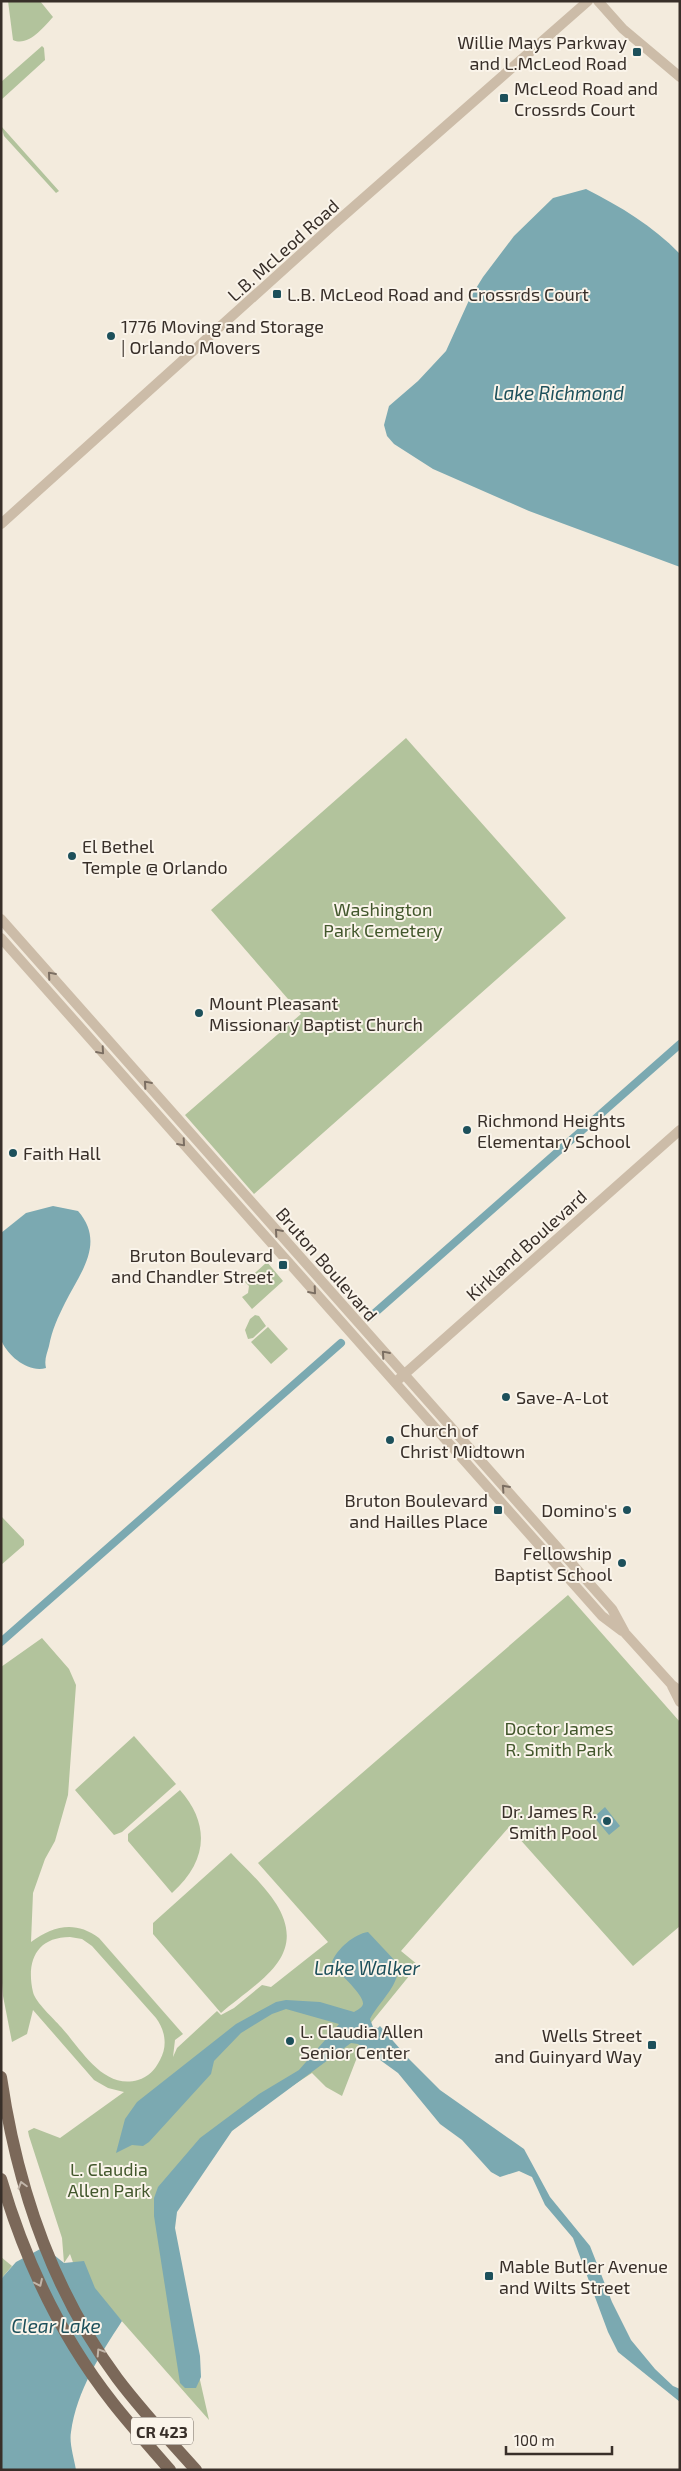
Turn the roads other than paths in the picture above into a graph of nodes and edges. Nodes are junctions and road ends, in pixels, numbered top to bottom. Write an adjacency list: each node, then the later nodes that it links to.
1 (588, 1): 4 (street, L.B. McLeod Road)
2 (598, 1): 3 (street)
3 (680, 77)
4 (1, 524)
5 (1, 919): 7 (street, Bruton Boulevard, one-way to 5)
6 (1, 938): 8 (street, Bruton Boulevard, one-way to 8)
7 (160, 1098): 8 (street); 10 (street, Bruton Boulevard)
8 (150, 1106): 11 (street, Bruton Boulevard, one-way to 11)
9 (680, 1130): 12 (street, Kirkland Boulevard)
10 (256, 1208): 11 (street); 12 (street, Bruton Boulevard, one-way to 10)
11 (247, 1216): 13 (street, Bruton Boulevard, one-way to 13)
12 (404, 1375): 13 (street, Kirkland Boulevard); 14 (street, Bruton Boulevard, one-way to 12)
13 (394, 1383): 15 (street, Bruton Boulevard)
14 (522, 1507): 15 (street); 16 (street, Bruton Boulevard)
15 (512, 1516): 17 (street, Bruton Boulevard)
16 (565, 1556): 17 (street); 18 (street, Bruton Boulevard)
17 (556, 1565): 18 (street, Bruton Boulevard)
18 (625, 1633): 19 (street, Bruton Boulevard)
19 (676, 1688): 20 (street, Bruton Boulevard)
20 (680, 1702)
21 (1, 2077): 24 (main road, CR 423, one-way to 21)
22 (1, 2180): 23 (main road, CR 423, one-way to 23)
23 (170, 2470)
24 (196, 2470)

